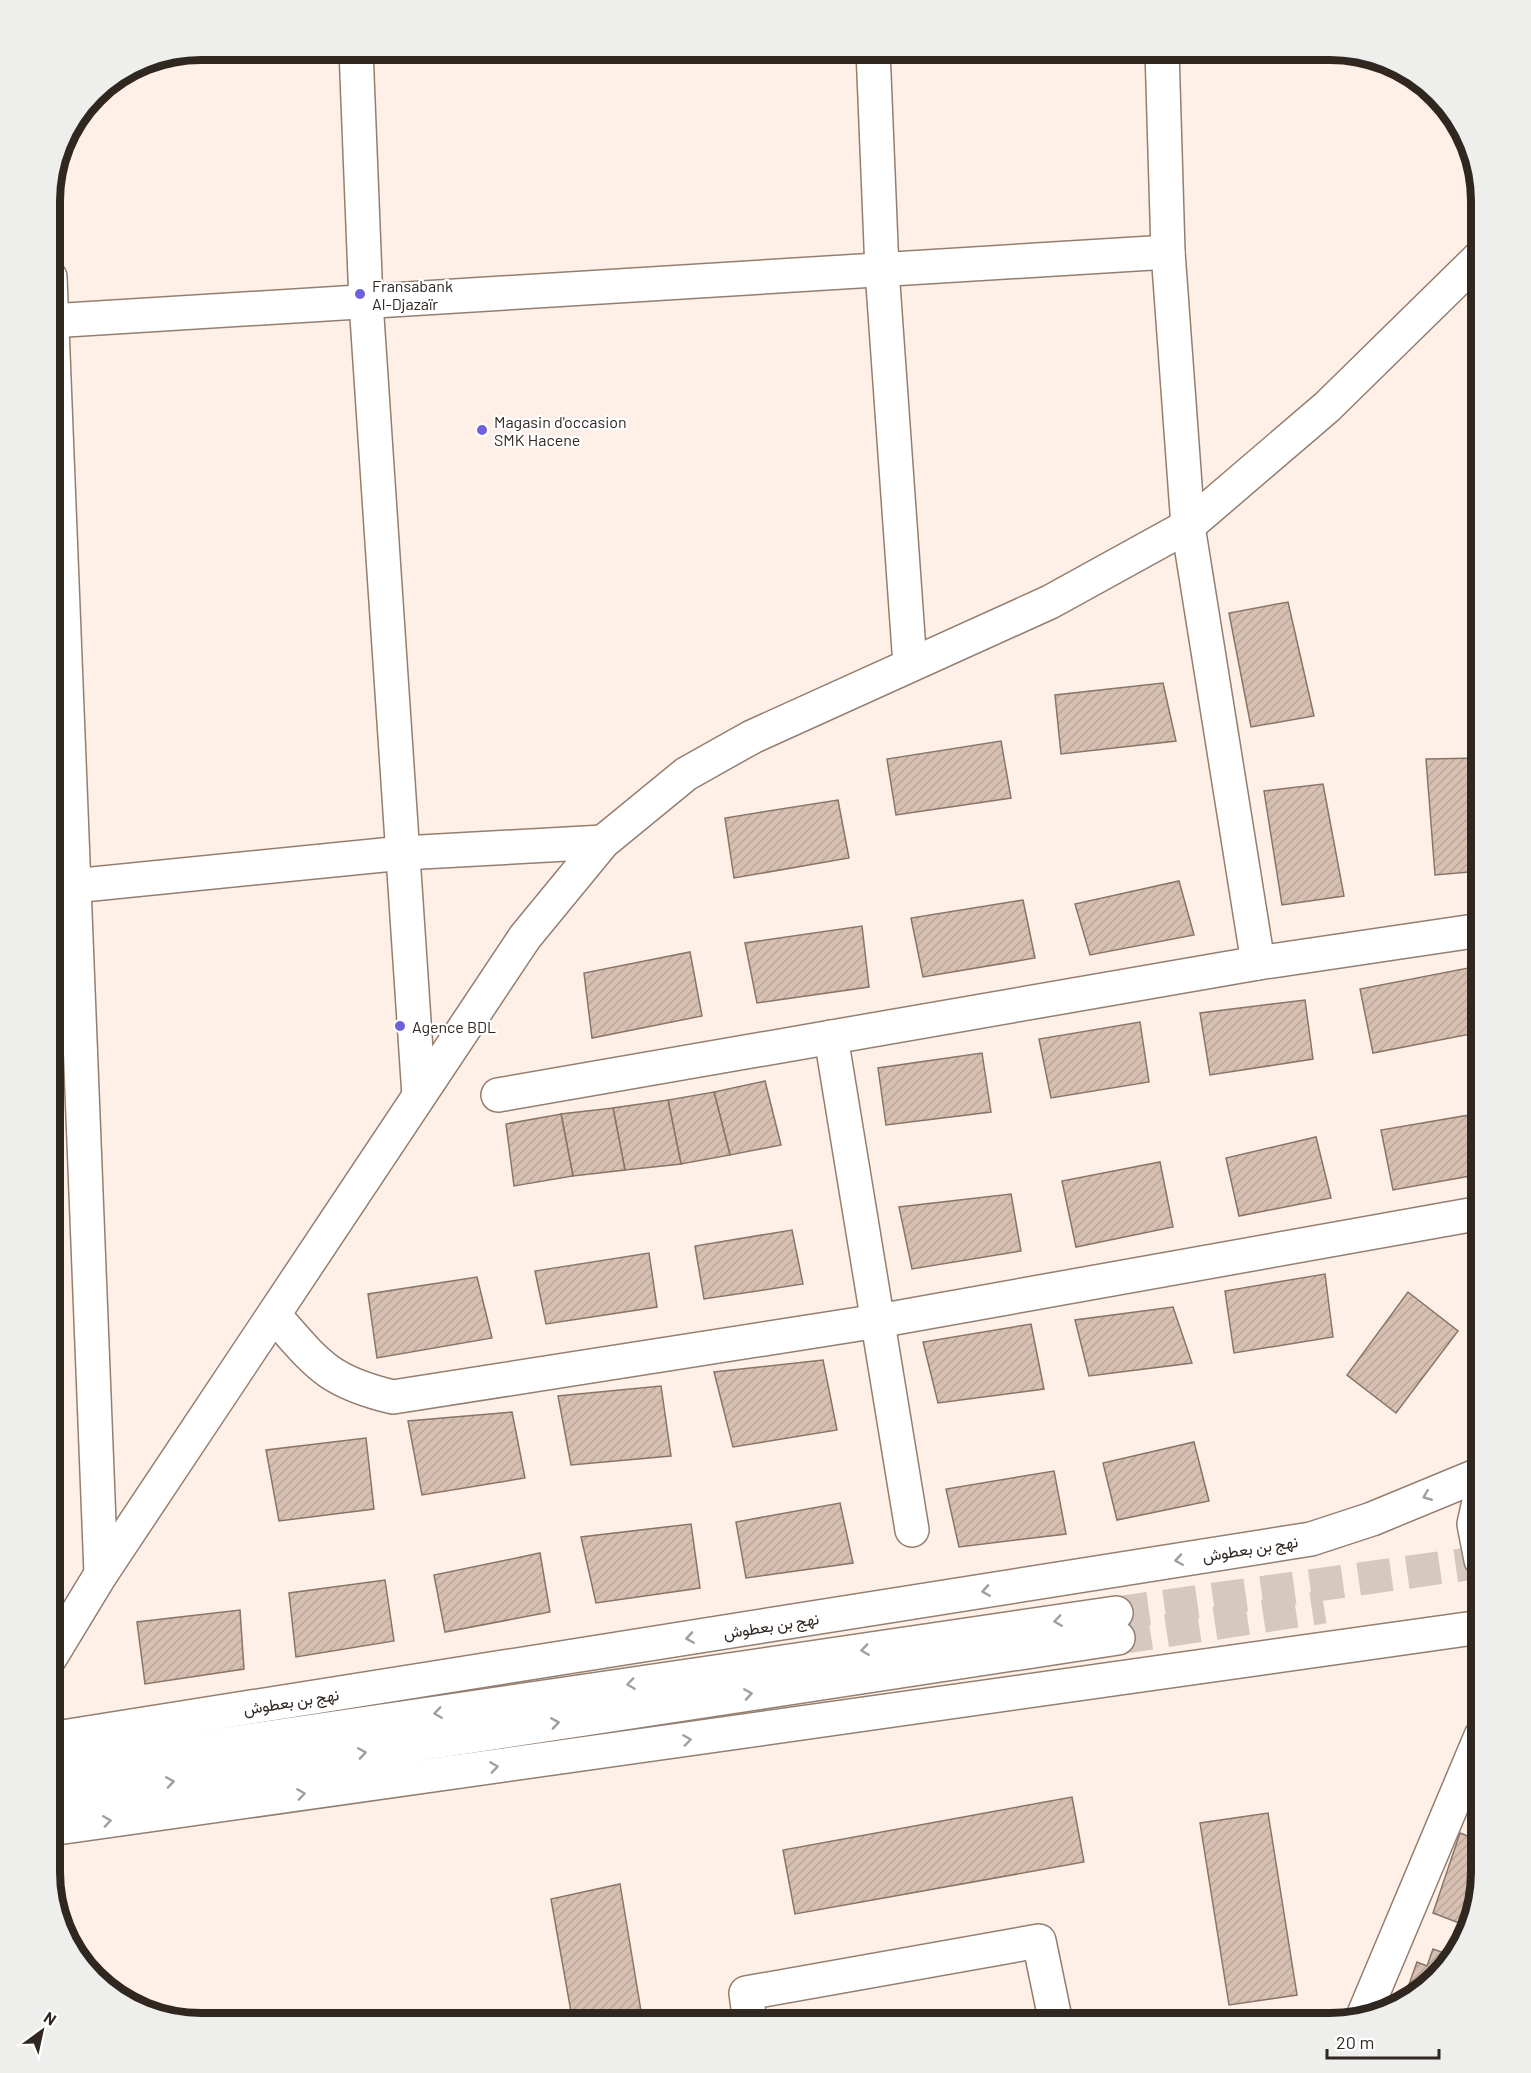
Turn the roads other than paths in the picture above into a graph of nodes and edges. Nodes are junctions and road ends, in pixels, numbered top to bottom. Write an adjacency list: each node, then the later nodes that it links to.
1 (356, 60): 7 (street)
2 (873, 60): 6 (street)
3 (1162, 60): 4 (street)
4 (1168, 252): 6 (street); 9 (street)
5 (1471, 267): 9 (street)
6 (882, 270): 7 (street); 11 (street)
7 (366, 302): 8 (street); 13 (street)
8 (60, 320)
9 (1188, 526): 11 (street); 16 (street)
10 (60, 552): 14 (street)
11 (910, 665): 12 (street)
12 (603, 842): 13 (street); 19 (street)
13 (403, 853): 14 (street); 19 (street)
14 (73, 886): 25 (street)
15 (1471, 932): 16 (street)
16 (1258, 963): 17 (street)
17 (831, 1037): 18 (street); 22 (street)
18 (498, 1095)
19 (419, 1096): 21 (street)
20 (1471, 1215): 22 (street)
21 (274, 1315): 22 (street); 25 (street)
22 (878, 1320): 24 (street)
23 (1471, 1478): 28 (street, نهج بن بعطوش, one-way to 28)
24 (912, 1530)
25 (100, 1575): 27 (street)
26 (1471, 1629): 32 (street, one-way to 26)
27 (60, 1641)
28 (60, 1737)
29 (1471, 1763): 33 (street)
30 (60, 1769): 31 (street, نهج بن بعطوش, one-way to 30)
31 (60, 1798)
32 (60, 1828)
33 (1367, 2008)
34 (749, 2013): 35 (street)
35 (1054, 2013)

